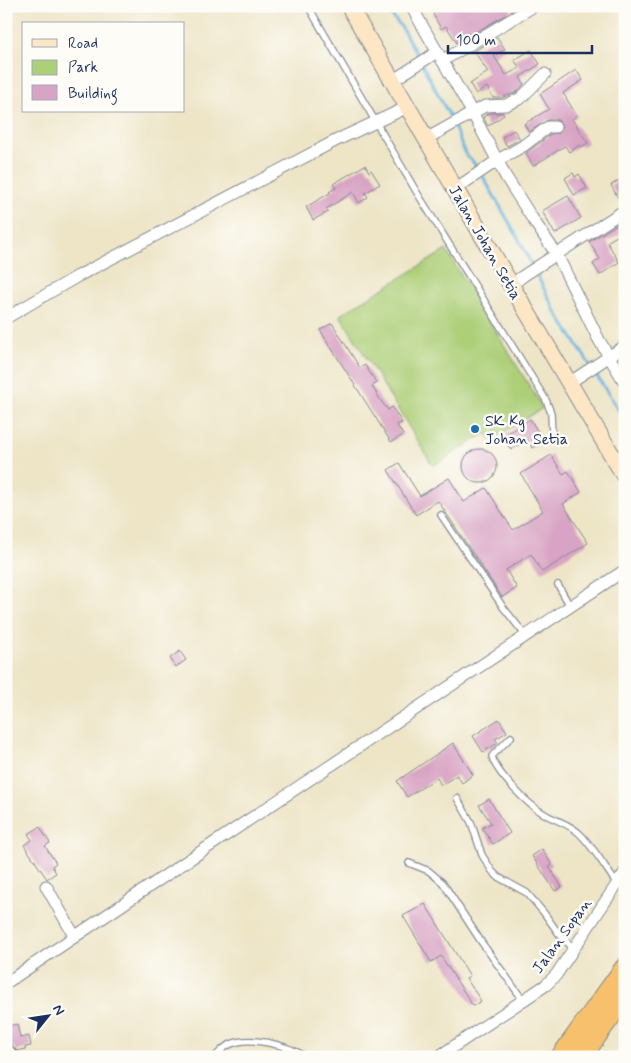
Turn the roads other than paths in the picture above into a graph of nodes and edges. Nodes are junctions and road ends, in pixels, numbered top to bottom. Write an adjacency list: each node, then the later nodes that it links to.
1 (308, 6): 10 (lane)
2 (349, 6): 7 (main road, Jalan Johan Setia)
3 (534, 6): 5 (street)
4 (416, 8): 5 (street)
5 (437, 56): 7 (street); 9 (street)
6 (545, 74): 9 (street)
7 (398, 77): 8 (main road, Jalan Johan Setia)
8 (408, 108): 10 (street); 12 (main road, Jalan Johan Setia)
9 (470, 114): 12 (street); 13 (street)
10 (376, 122): 18 (street); 23 (lane)
11 (555, 127): 13 (street)
12 (432, 136): 14 (main road, Jalan Johan Setia)
13 (496, 161): 14 (street); 16 (street)
14 (460, 185): 17 (main road, Jalan Johan Setia)
15 (625, 210): 16 (street)
16 (555, 256): 17 (street); 20 (street)
17 (517, 281): 21 (main road, Jalan Johan Setia)
18 (6, 318)
19 (625, 346): 20 (street)
20 (607, 359): 21 (street); 22 (street)
21 (574, 380): 24 (main road, Jalan Johan Setia)
22 (625, 383)
23 (552, 435)
24 (625, 477)
25 (441, 515): 29 (lane)
26 (625, 570): 28 (street)
27 (558, 585): 28 (lane)
28 (570, 606): 29 (street)
29 (526, 636): 36 (street)
30 (511, 737): 34 (lane)
31 (457, 798): 37 (lane)
32 (409, 863): 41 (lane)
33 (625, 872): 34 (street, Jalan Sopan)
34 (617, 884): 37 (street, Jalan Sopan)
35 (46, 886): 36 (street)
36 (75, 937): 39 (street)
37 (573, 948): 41 (street, Jalan Sopan)
38 (625, 968): 47 (highway)
39 (6, 983)
40 (625, 996): 48 (highway)
41 (524, 1000): 46 (street, Jalan Sopan)
42 (6, 1046): 43 (lane)
43 (15, 1057)
44 (215, 1057): 45 (lane)
45 (306, 1057)
46 (438, 1057)
47 (561, 1057)
48 (582, 1057)

